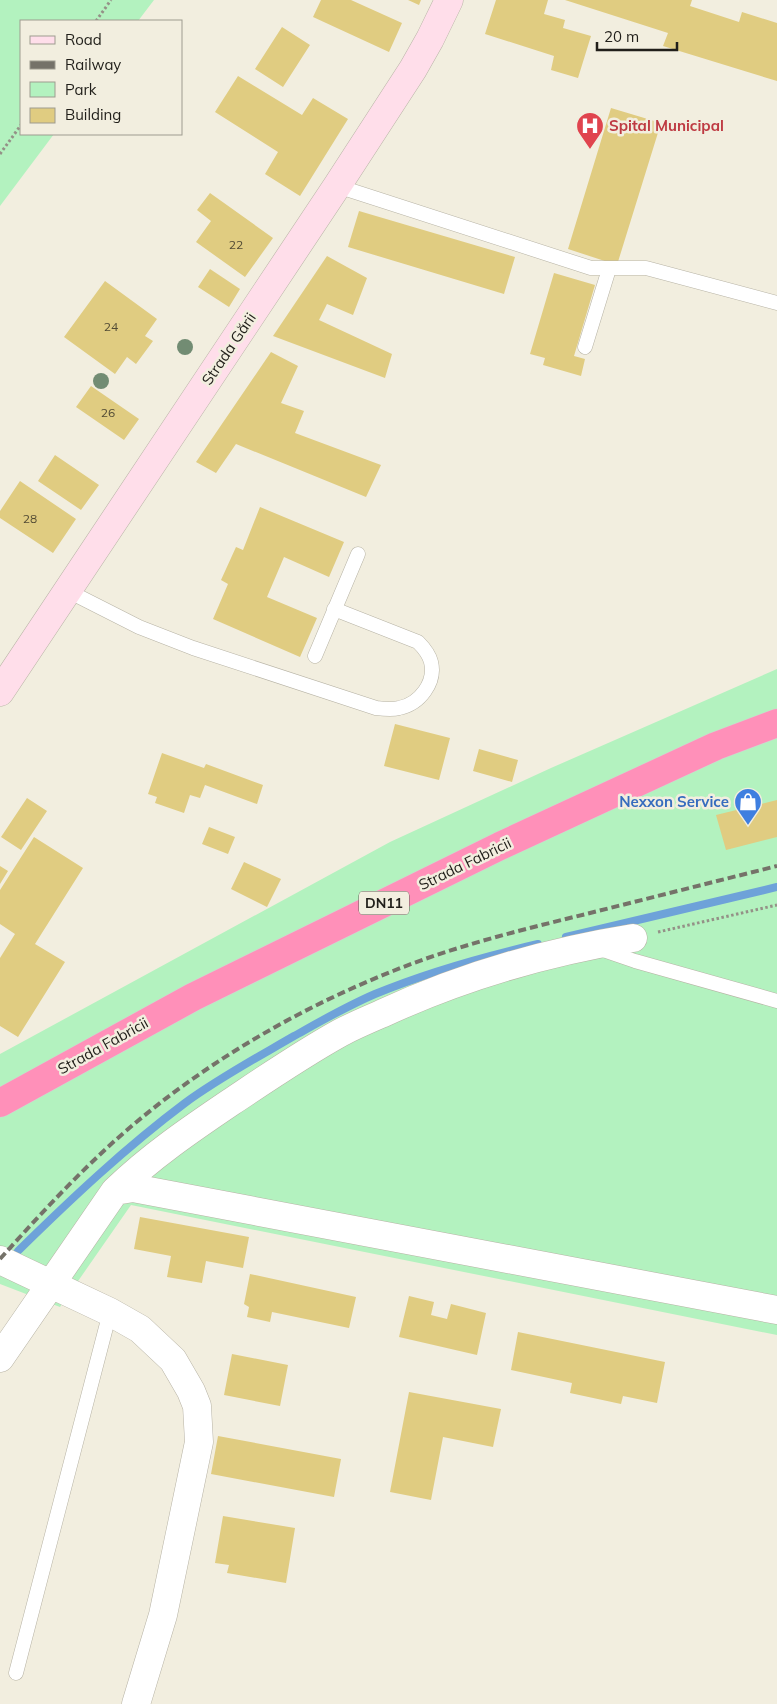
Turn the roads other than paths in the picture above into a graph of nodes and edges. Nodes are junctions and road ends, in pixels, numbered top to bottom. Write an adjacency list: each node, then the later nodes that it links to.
1 (448, 0): 2 (main road, Strada Gării)
2 (337, 186): 3 (lane); 7 (main road, Strada Gării)
3 (609, 269): 4 (lane); 5 (lane)
4 (777, 302)
5 (585, 347)
6 (358, 554): 8 (lane)
7 (68, 591): 8 (lane); 10 (main road, Strada Gării)
8 (334, 609): 9 (lane)
9 (315, 656)
10 (0, 692)
11 (777, 722): 15 (highway, Strada Fabricii / DN11)
12 (633, 938): 13 (street)
13 (590, 945): 14 (lane); 16 (street)
14 (777, 1001)
15 (0, 1102)
16 (115, 1191): 18 (street); 19 (street)
17 (0, 1260): 18 (street)
18 (51, 1283): 20 (street); 21 (street)
19 (777, 1310)
20 (110, 1312): 22 (lane); 23 (street)
21 (0, 1358)
22 (16, 1673)
23 (136, 1704)

